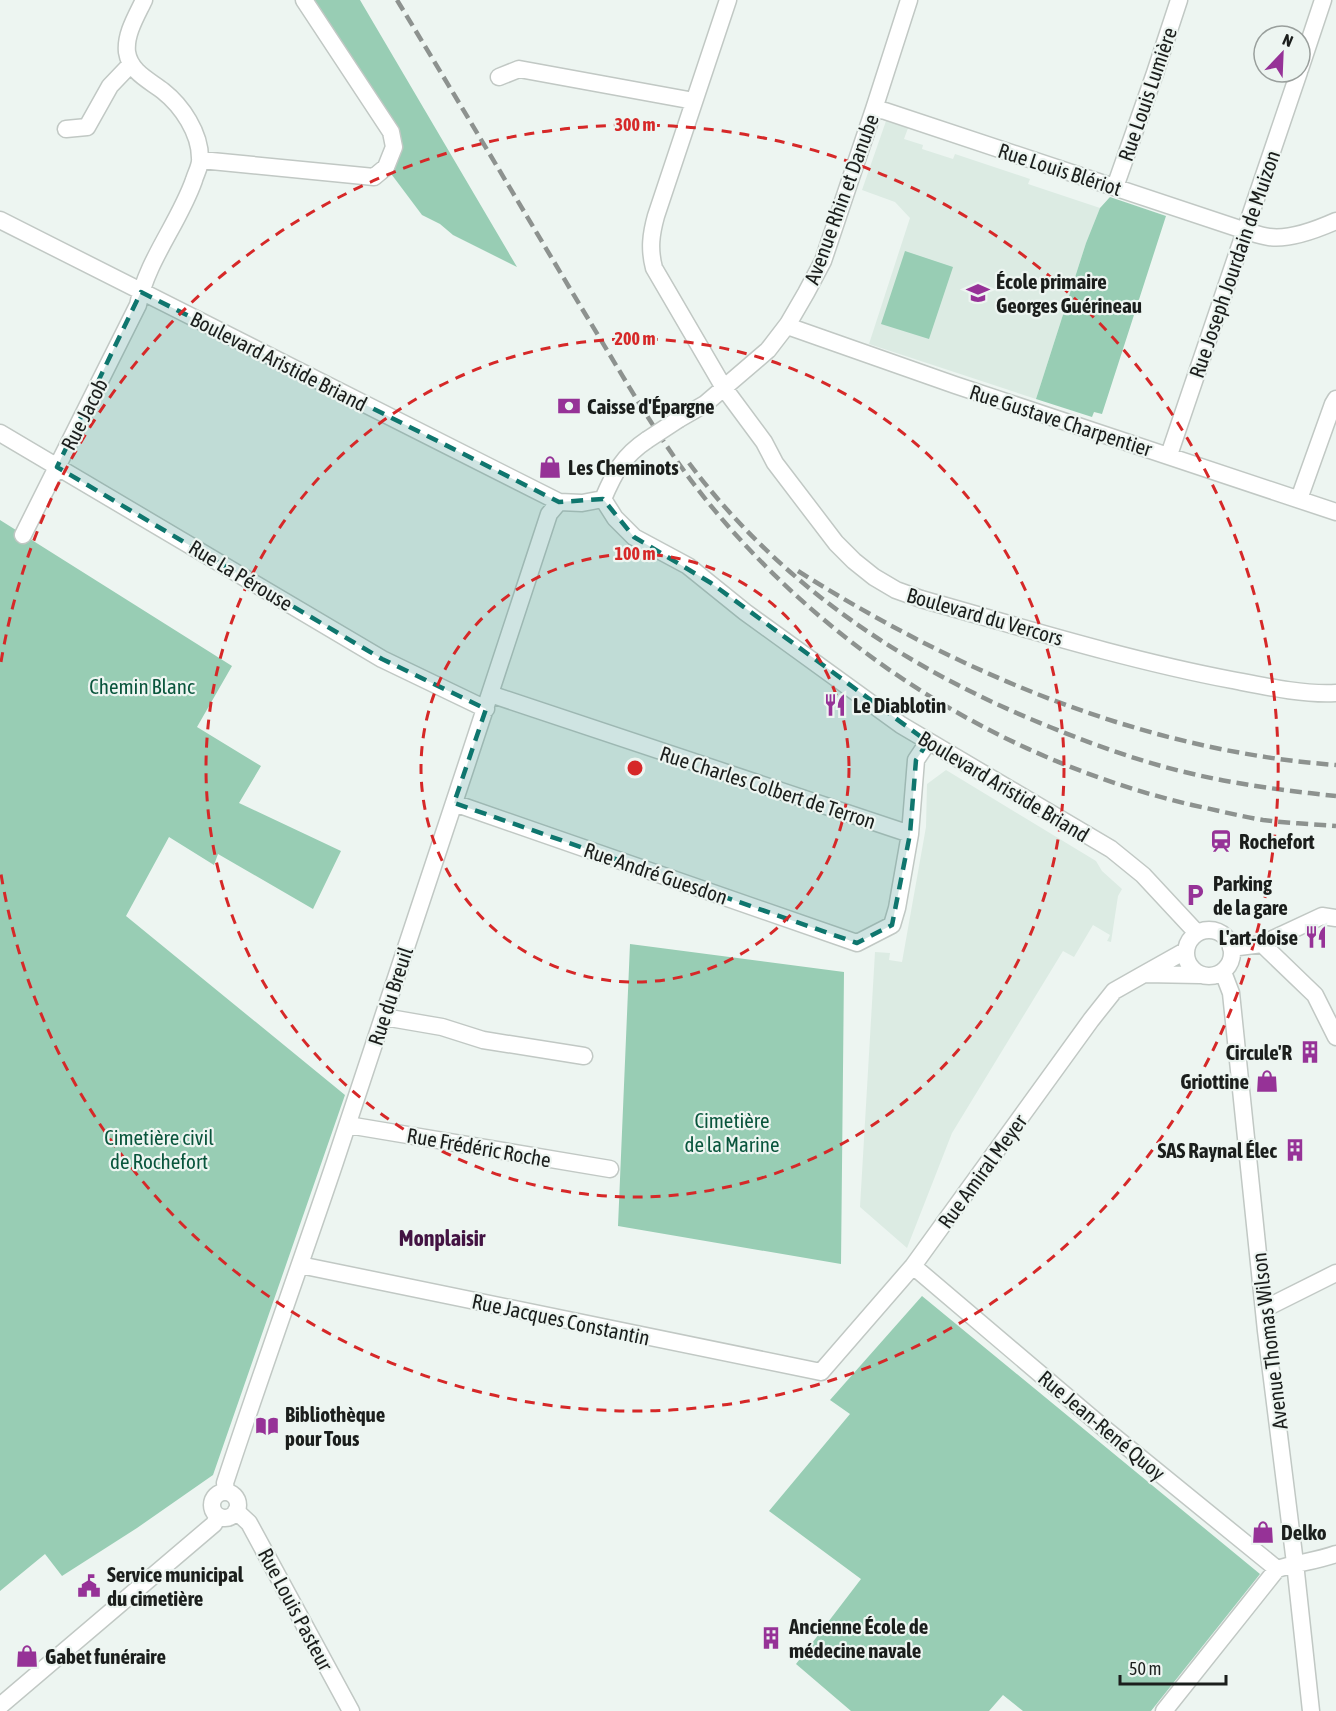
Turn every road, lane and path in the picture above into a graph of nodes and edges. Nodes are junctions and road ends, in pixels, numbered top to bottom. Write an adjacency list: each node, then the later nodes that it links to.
1 (144, 0): 8 (street)
2 (304, 0): 14 (street)
3 (728, 0): 11 (street, Boulevard du Vercors)
4 (909, 0): 12 (street, Avenue Rhin et Danube)
5 (1179, 0): 15 (street, Rue Louis Lumière)
6 (1327, 3): 7 (street, Rue Joseph Jourdain de Muizon)
7 (1312, 40)
8 (131, 64): 13 (street); 14 (street)
9 (499, 77): 11 (street)
10 (1295, 84): 18 (street, Rue Joseph Jourdain de Muizon)
11 (694, 101): 21 (street, Boulevard du Vercors)
12 (874, 109): 15 (street, Rue Louis Blériot); 20 (street, Avenue Rhin et Danube)
13 (66, 129)
14 (201, 160): 19 (street, Rue Jacob)
15 (1115, 187): 18 (street, Rue Louis Blériot)
16 (0, 220): 19 (street, Boulevard Aristide Briand)
17 (1336, 221): 18 (street, Rue Louis Blériot)
18 (1245, 231): 24 (street, Rue Joseph Jourdain de Muizon)
19 (141, 292): 25 (street, Rue Jacob); 28 (street, Boulevard Aristide Briand)
20 (788, 324): 21 (street, Avenue Rhin et Danube); 24 (street, Rue Gustave Charpentier)
21 (724, 388): 26 (street, Avenue Rhin et Danube, bridge); 31 (street, Boulevard du Vercors)
22 (1336, 399): 27 (street)
23 (0, 434): 25 (street, Rue La Pérouse)
24 (1169, 455): 27 (street, Rue Gustave Charpentier)
25 (57, 466): 30 (street, Rue Jacob); 32 (street, Rue La Pérouse)
26 (603, 499): 28 (street); 33 (street, Boulevard Aristide Briand)
27 (1299, 499): 29 (street, Rue Gustave Charpentier)
28 (559, 502): 32 (street, Rue du Breuil)
29 (1336, 512)
30 (23, 535)
31 (1336, 693)
32 (488, 701): 34 (street, Rue du Breuil); 35 (street, Rue Charles Colbert de Terron)
33 (928, 742): 35 (street); 37 (street, Boulevard Aristide Briand)
34 (454, 803): 35 (street, Rue André Guesdon); 44 (street, Rue du Breuil)
35 (910, 834)
36 (1336, 918): 38 (street)
37 (1197, 933): 39 (street); 40 (street)
38 (1262, 944): 39 (street); 45 (street)
39 (1231, 948): 41 (street)
40 (1185, 951): 42 (street, Rue Amiral Meyer); 43 (street)
41 (1222, 972): 43 (street); 52 (street, Avenue Thomas Wilson)
42 (1144, 974): 43 (street); 50 (street, Rue Amiral Meyer)
43 (1200, 975)
44 (384, 1017): 46 (street); 47 (street, Rue du Breuil)
45 (1336, 1037)
46 (584, 1056)
47 (348, 1125): 48 (street, Rue Frédéric Roche); 49 (street, Rue du Breuil)
48 (610, 1169)
49 (300, 1265): 53 (street, Rue Jacques Constantin); 54 (street, Rue du Breuil)
50 (913, 1266): 53 (street, Rue Amiral Meyer); 59 (street, Rue Jean-René Quoy)
51 (1336, 1273): 52 (street)
52 (1264, 1309): 58 (street, Avenue Thomas Wilson)
53 (821, 1372)
54 (226, 1491): 55 (street); 56 (street)
55 (236, 1511): 56 (street); 61 (street, Rue Louis Pasteur)
56 (218, 1516): 60 (street)
57 (1336, 1554): 58 (street)
58 (1295, 1563): 59 (street); 63 (street, Avenue Thomas Wilson)
59 (1277, 1569): 62 (street)
60 (0, 1706)
61 (351, 1711)
62 (1164, 1711)
63 (1311, 1711)

